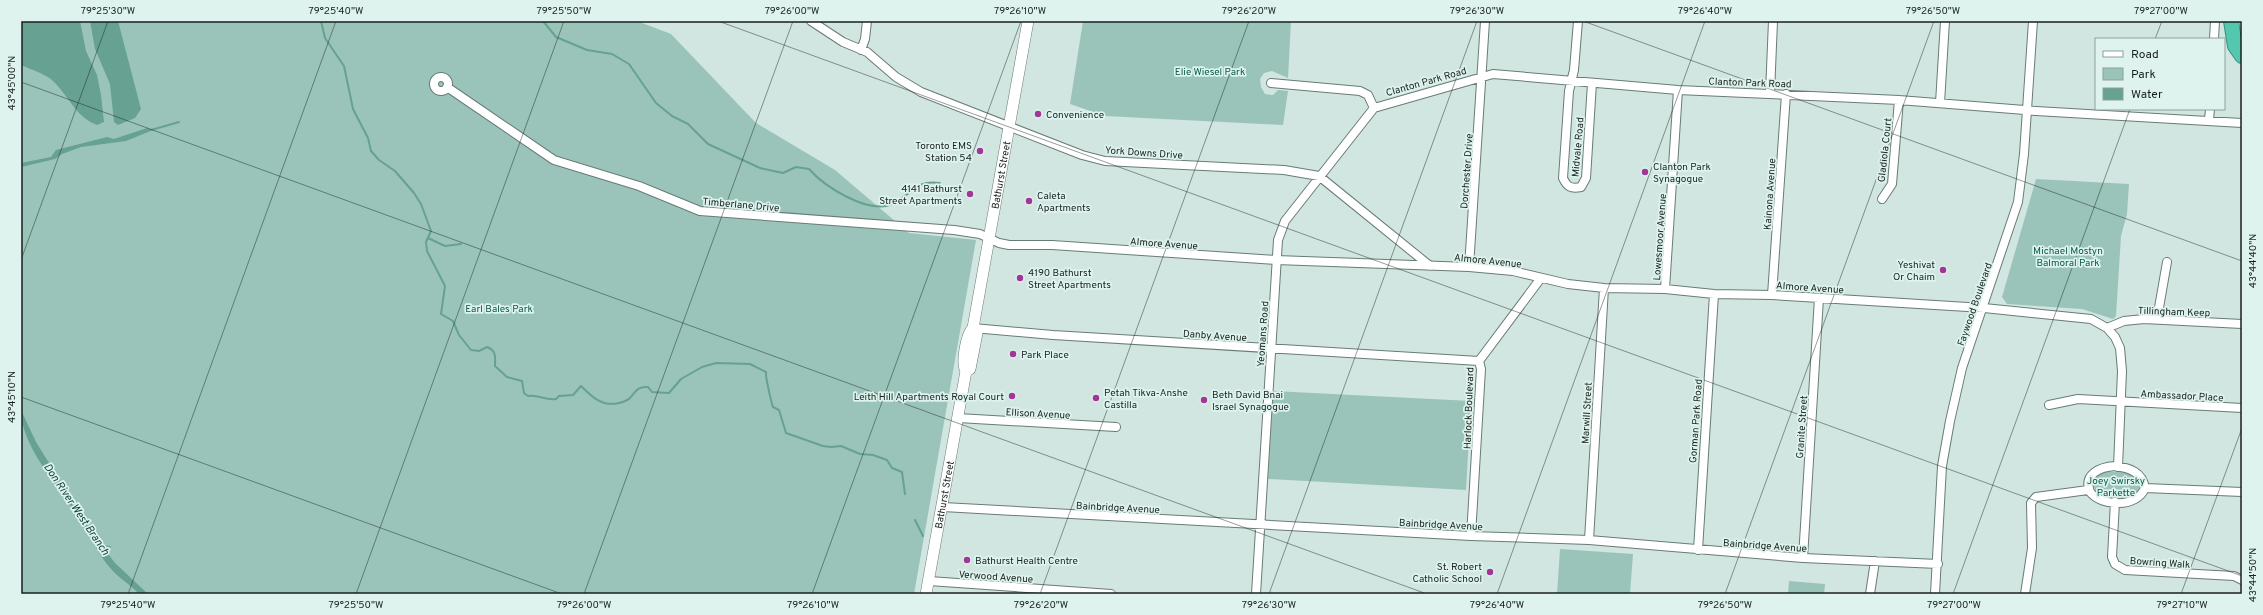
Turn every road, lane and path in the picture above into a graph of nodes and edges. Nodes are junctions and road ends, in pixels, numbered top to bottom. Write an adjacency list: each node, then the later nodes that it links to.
1 (811, 21): 14 (street, York Downs Drive)
2 (867, 21): 14 (street)
3 (1028, 21): 31 (main road, Bathurst Street)
4 (1485, 21): 16 (street, Dorchester Drive)
5 (1578, 21): 17 (street)
6 (1773, 21): 22 (street)
7 (1945, 21): 25 (street)
8 (2034, 21): 27 (street, Faywood Boulevard)
9 (2215, 21): 13 (street)
10 (2231, 21): 15 (highway)
11 (2241, 21): 12 (highway)
12 (2242, 37)
13 (2214, 38)
14 (861, 50): 31 (street, York Downs Drive)
15 (2242, 56)
16 (1483, 75): 17 (street, Clanton Park Road); 26 (street, Clanton Park Road); 38 (street, Dorchester Drive)
17 (1572, 81): 19 (street, Clanton Park Road); 19 (street, Midvale Road)
18 (1271, 83): 26 (street)
19 (1592, 83): 21 (street, Clanton Park Road)
20 (447, 87): 34 (street, Timberlane Drive)
21 (1678, 90): 22 (street, Clanton Park Road); 41 (street, Lowesmoor Avenue)
22 (1770, 93): 23 (street, Clanton Park Road)
23 (1786, 94): 24 (street, Clanton Park Road); 43 (street, Kainona Avenue)
24 (1899, 100): 25 (street, Clanton Park Road); 33 (street, Gladiola Court)
25 (1940, 103): 27 (street, Clanton Park Road)
26 (1374, 108): 32 (street, Yeomans Road)
27 (2028, 110): 29 (street, Clanton Park Road); 45 (street, Faywood Boulevard)
28 (2210, 110): 29 (street)
29 (2209, 120): 30 (street, Clanton Park Road)
30 (2242, 122)
31 (1009, 127): 32 (street, York Downs Drive); 34 (main road, Bathurst Street)
32 (1319, 176): 35 (street, Yeomans Road); 37 (street, York Downs Drive)
33 (1882, 199)
34 (990, 238): 35 (street, Almore Avenue); 48 (main road, Bathurst Street)
35 (1276, 260): 37 (street, Almore Avenue); 50 (street, Yeomans Road)
36 (2167, 262): 46 (street)
37 (1430, 266): 38 (street, Almore Avenue)
38 (1469, 267): 39 (street, Almore Avenue)
39 (1541, 278): 40 (street, Almore Avenue); 51 (street, Harlock Boulevard)
40 (1604, 288): 41 (street, Almore Avenue); 65 (street, Marwill Street)
41 (1665, 289): 42 (street, Almore Avenue)
42 (1714, 294): 43 (street, Almore Avenue); 66 (street, Gorman Park Road)
43 (1772, 294): 44 (street, Almore Avenue)
44 (1819, 298): 45 (street, Almore Avenue); 67 (street, Granite Street)
45 (1984, 308): 49 (street, Almore Avenue); 69 (street, Faywood Boulevard)
46 (2157, 319): 47 (street, Tillingham Keep); 49 (street, Tillingham Keep)
47 (2242, 324)
48 (973, 328): 50 (street, Danby Avenue); 55 (main road, Bathurst Street)
49 (2107, 328): 52 (street)
50 (1271, 349): 51 (street, Danby Avenue); 63 (street, Yeomans Road)
51 (1479, 361): 64 (street, Harlock Boulevard)
52 (2120, 402): 53 (street, Ambassador Place); 54 (street, Ambassador Place); 57 (street)
53 (2049, 404)
54 (2242, 408)
55 (958, 418): 56 (street, Ellison Avenue); 62 (main road, Bathurst Street)
56 (1116, 427)
57 (2118, 467): 58 (street); 59 (street)
58 (2145, 488): 60 (street); 61 (street)
59 (2088, 490): 61 (street); 77 (street)
60 (2242, 492)
61 (2115, 502): 70 (street, Bowring Walk)
62 (943, 507): 63 (street, Bainbridge Avenue); 71 (main road, Bathurst Street)
63 (1261, 525): 64 (street, Bainbridge Avenue); 74 (street, Yeomans Road)
64 (1471, 536): 65 (street, Bainbridge Avenue)
65 (1589, 540): 66 (street, Bainbridge Avenue)
66 (1698, 550): 67 (street, Bainbridge Avenue)
67 (1803, 558): 68 (street, Bainbridge Avenue)
68 (1875, 561): 69 (street, Bainbridge Avenue); 75 (street)
69 (1938, 564): 76 (street, Faywood Boulevard)
70 (2242, 580)
71 (928, 581): 72 (main road, Bathurst Street); 73 (street, Verwood Avenue)
72 (926, 594)
73 (1111, 594)
74 (1256, 594)
75 (1870, 594)
76 (1935, 594)
77 (2025, 594)

